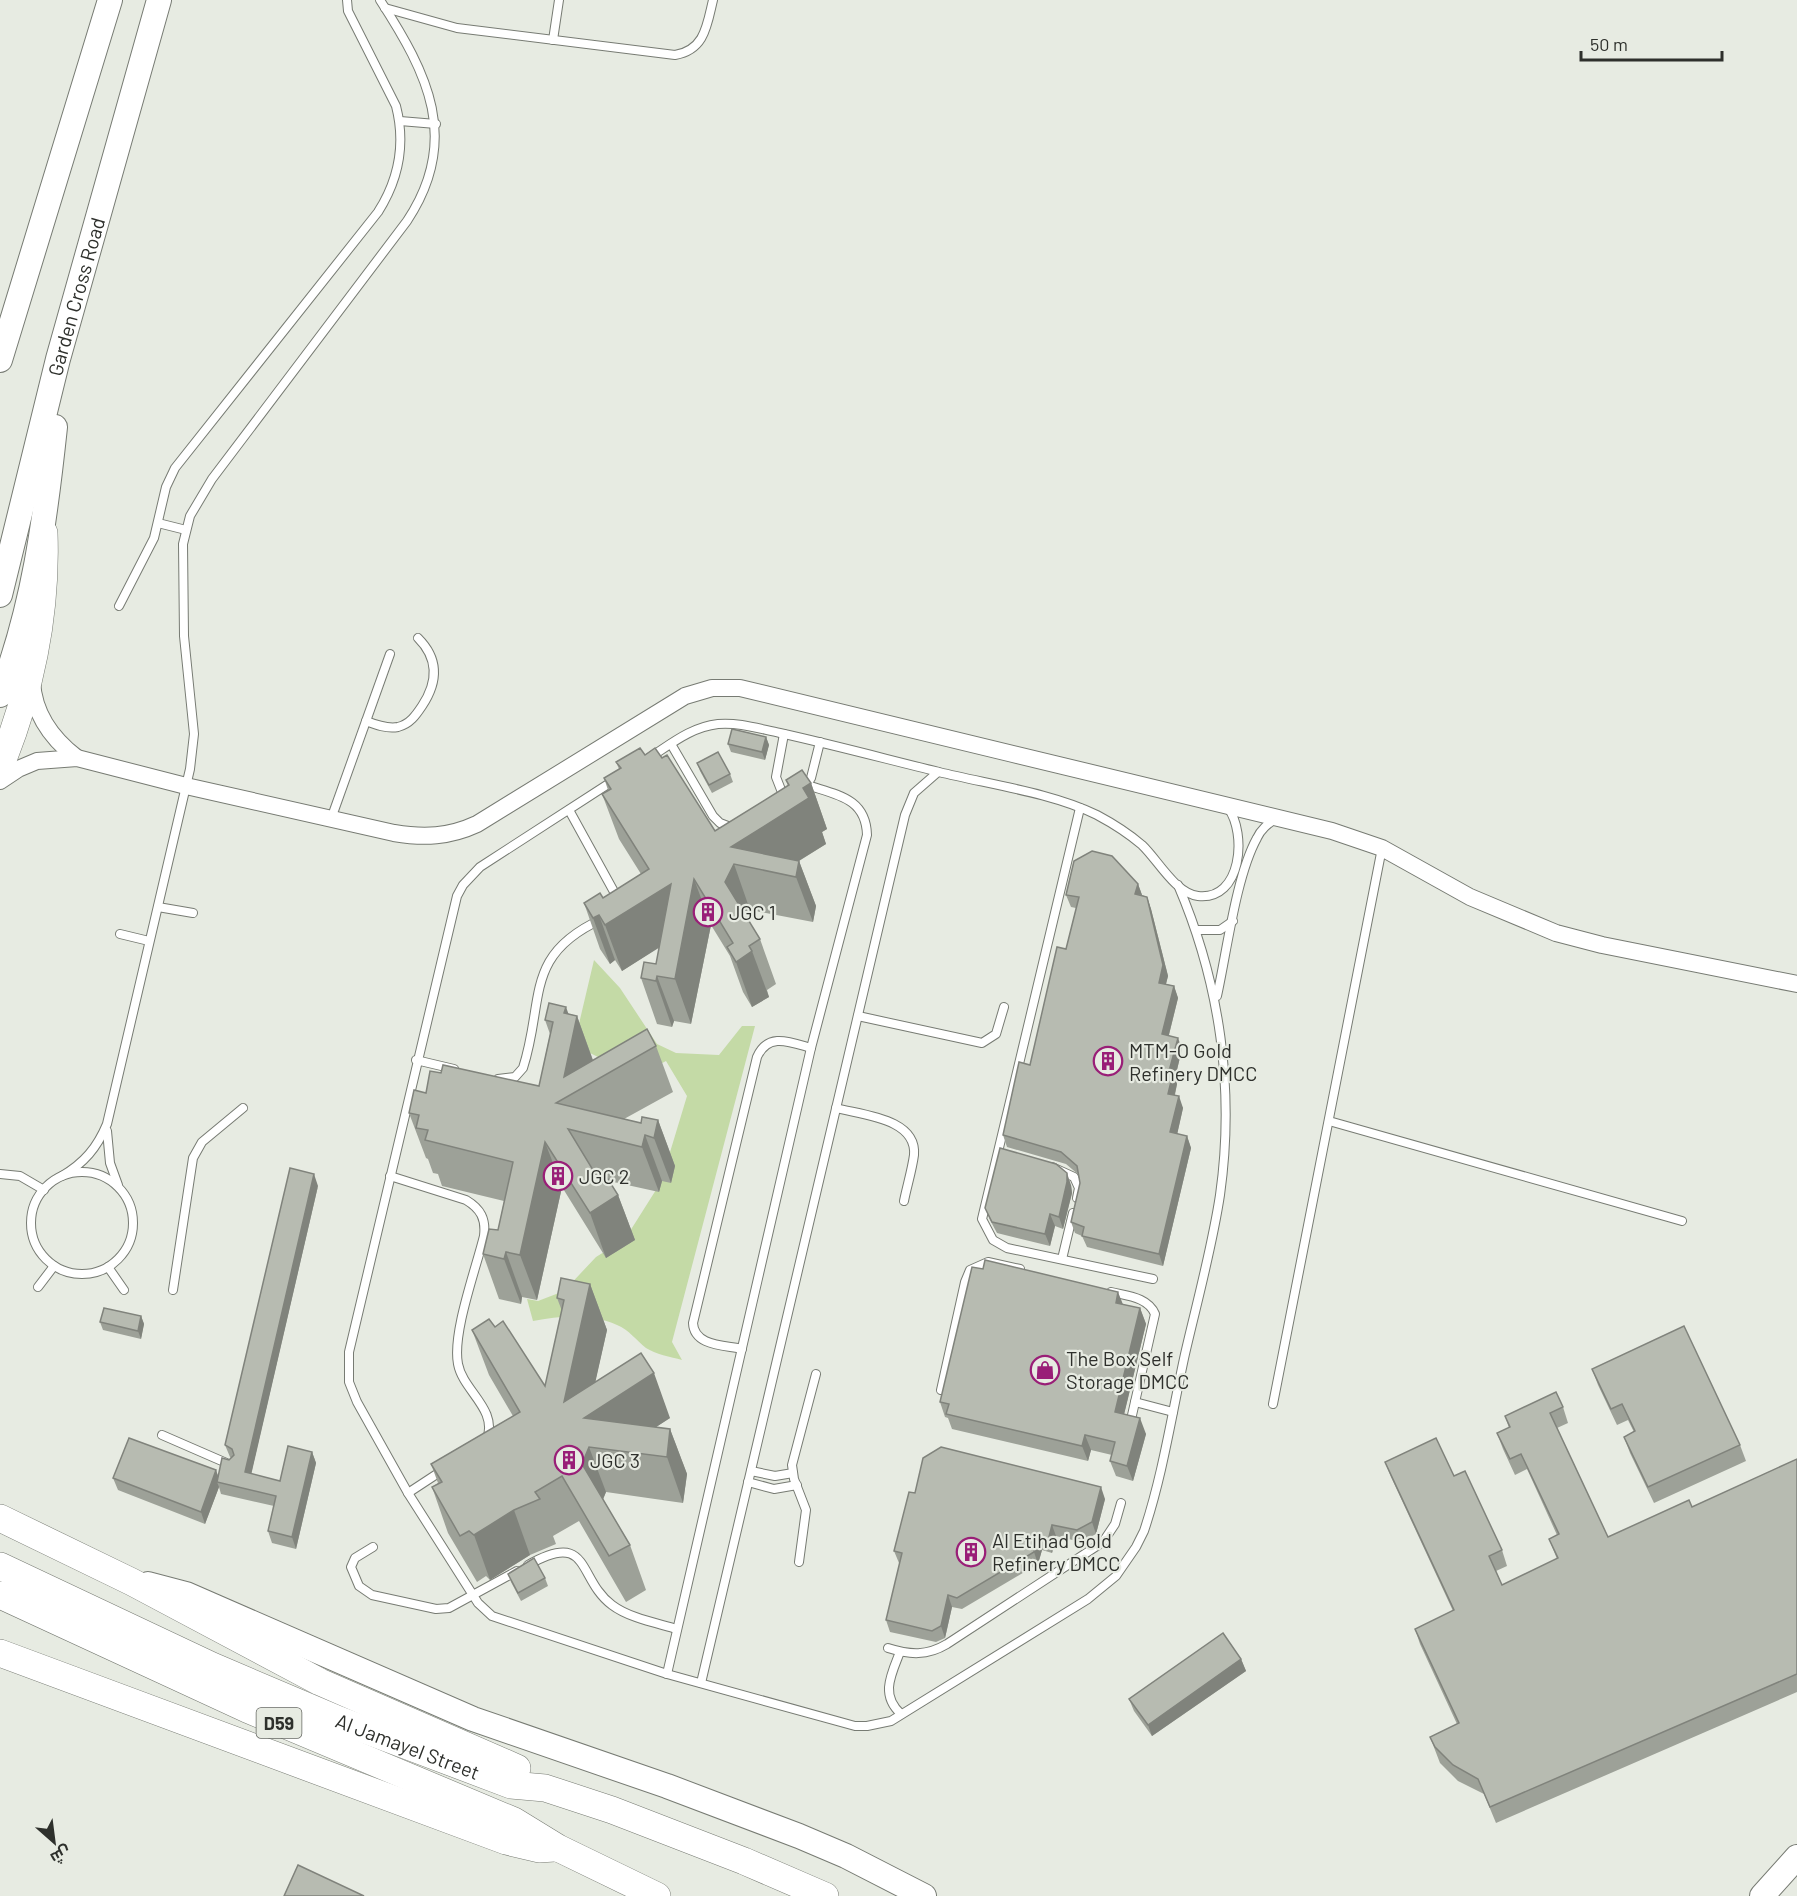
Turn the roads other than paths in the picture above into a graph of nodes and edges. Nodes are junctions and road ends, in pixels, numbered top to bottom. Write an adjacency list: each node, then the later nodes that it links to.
1 (110, 0): 11 (main road)
2 (159, 0): 10 (main road, Garden Cross Road)
3 (347, 0): 8 (lane)
4 (560, 0): 7 (lane)
5 (713, 0): 7 (lane)
6 (382, 4): 7 (lane); 9 (lane)
7 (553, 40)
8 (400, 121): 9 (lane); 12 (lane)
9 (436, 124): 13 (lane)
10 (58, 359): 14 (main road); 15 (main road, Garden Cross Road)
11 (0, 360)
12 (158, 524): 13 (lane); 16 (lane)
13 (186, 530): 31 (lane)
14 (44, 533): 19 (main road); 20 (main road)
15 (0, 596)
16 (119, 606)
17 (418, 638): 21 (lane)
18 (390, 654): 21 (lane)
19 (32, 671): 25 (street); 27 (main road)
20 (0, 695)
21 (366, 721): 38 (lane)
22 (784, 734): 23 (lane); 24 (lane); 32 (lane)
23 (820, 742): 28 (lane); 32 (lane)
24 (671, 744): 26 (lane); 39 (lane)
25 (77, 758): 30 (street); 31 (street)
26 (643, 762)
27 (0, 767)
28 (938, 772): 34 (lane); 53 (lane)
29 (624, 774): 35 (lane)
30 (0, 781)
31 (186, 786): 38 (street); 44 (lane)
32 (797, 795): 36 (lane); 54 (lane)
33 (1225, 805): 37 (street); 38 (street); 41 (lane)
34 (1080, 808): 43 (lane); 62 (lane)
35 (569, 810): 55 (lane); 57 (lane)
36 (777, 810)
37 (1278, 817): 40 (street); 42 (lane)
38 (331, 819)
39 (738, 829)
40 (1382, 848): 50 (street); 60 (lane)
41 (1236, 864): 42 (lane); 43 (lane)
42 (1246, 868): 46 (lane)
43 (1178, 885): 47 (lane)
44 (158, 906): 45 (lane); 49 (lane)
45 (193, 914)
46 (1233, 921): 47 (lane); 51 (lane)
47 (1197, 930): 51 (lane)
48 (120, 934): 49 (lane)
49 (150, 941): 61 (lane)
50 (1797, 984)
51 (1215, 1002): 86 (lane)
52 (1004, 1007): 53 (lane)
53 (858, 1016): 59 (lane)
54 (812, 1048): 81 (lane); 81 (lane)
55 (416, 1060): 56 (lane); 67 (lane)
56 (466, 1072)
57 (487, 1077)
58 (243, 1108): 80 (lane)
59 (836, 1108): 70 (lane); 92 (lane)
60 (1329, 1120): 71 (lane); 85 (lane)
61 (107, 1124): 66 (lane); 68 (lane)
62 (997, 1151): 63 (lane); 72 (lane)
63 (1008, 1154)
64 (1041, 1164): 72 (lane)
65 (0, 1174): 69 (lane)
66 (62, 1176): 68 (lane); 69 (lane)
67 (390, 1176): 89 (lane); 96 (lane)
68 (119, 1187): 74 (lane)
69 (44, 1190): 73 (lane)
70 (904, 1201)
71 (1682, 1221)
72 (1062, 1260): 76 (lane)
73 (54, 1266): 74 (lane); 77 (lane)
74 (108, 1267): 79 (lane)
75 (1029, 1271): 83 (lane)
76 (1153, 1279)
77 (38, 1287)
78 (1096, 1288): 84 (lane)
79 (124, 1290)
80 (173, 1290)
81 (742, 1349): 105 (lane)
82 (816, 1374): 93 (lane)
83 (941, 1390)
84 (1135, 1402): 86 (lane); 87 (lane)
85 (1273, 1404)
86 (1173, 1412): 111 (lane)
87 (1130, 1424)
88 (162, 1435): 91 (lane)
89 (480, 1447)
90 (454, 1464): 96 (lane)
91 (232, 1465)
92 (751, 1471): 93 (lane); 94 (lane)
93 (793, 1473): 95 (lane)
94 (748, 1482): 95 (lane); 110 (lane)
95 (796, 1485): 100 (lane)
96 (408, 1493): 104 (lane)
97 (1121, 1503): 107 (lane)
98 (0, 1518): 102 (main road)
99 (373, 1547): 104 (lane)
100 (799, 1562)
101 (0, 1566): 112 (main road, Al Jamayel Street / D59)
102 (132, 1582): 112 (main road); 117 (main road)
103 (0, 1595): 113 (main road, Al Jamayel Street / D59)
104 (473, 1596): 105 (lane); 109 (lane)
105 (677, 1629): 109 (lane)
106 (888, 1648): 107 (lane)
107 (900, 1652): 111 (lane)
108 (0, 1653): 113 (main road)
109 (667, 1674): 110 (lane)
110 (701, 1683): 111 (lane)
111 (901, 1714)
112 (545, 1788): 116 (main road, Al Jamayel Street / D59)
113 (558, 1848): 115 (main road, Al Jamayel Street / D59)
114 (1797, 1857): 118 (main road)
115 (657, 1896)
116 (825, 1896)
117 (924, 1896)
118 (1762, 1896)

